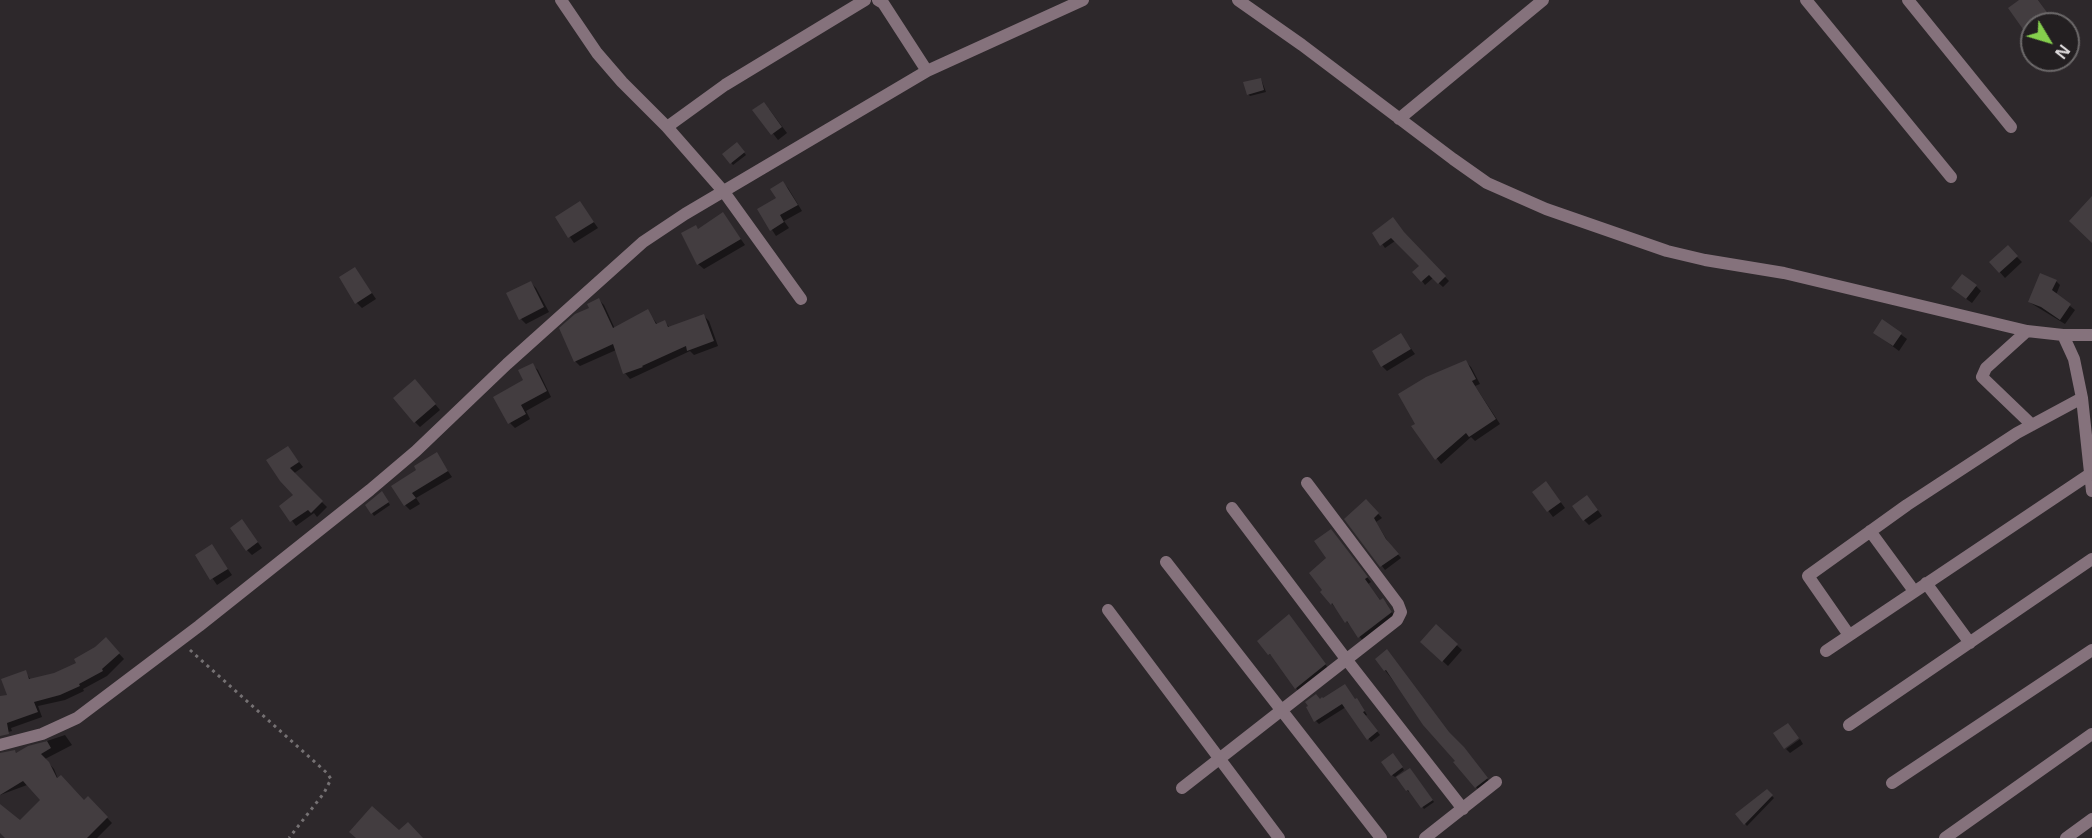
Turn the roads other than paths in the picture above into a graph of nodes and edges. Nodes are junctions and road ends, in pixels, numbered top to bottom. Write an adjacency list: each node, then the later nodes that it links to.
1 (561, 0): 11 (street)
2 (865, 0): 11 (street)
3 (878, 0): 9 (street)
4 (1083, 0): 9 (street)
5 (1238, 0): 10 (street)
6 (1543, 0): 10 (street)
7 (1806, 0): 13 (street)
8 (1908, 0): 12 (street)
9 (927, 71): 14 (street)
10 (1399, 118): 16 (street)
11 (667, 127): 14 (street)
12 (2011, 127)
13 (1951, 177)
14 (724, 192): 15 (street); 39 (street)
15 (801, 299)
16 (2027, 331): 17 (street); 20 (street)
17 (2063, 335): 18 (street); 19 (street)
18 (2092, 335)
19 (2082, 398): 20 (street); 21 (street)
20 (2032, 425): 25 (street)
21 (2090, 474): 23 (street); 28 (street)
22 (1307, 483): 35 (street)
23 (2092, 490)
24 (1232, 508): 35 (street)
25 (1870, 531): 29 (street); 31 (street)
26 (2092, 559): 32 (street)
27 (1166, 562): 36 (street)
28 (1926, 583): 29 (street); 32 (street)
29 (1914, 591): 31 (street)
30 (1108, 610): 40 (street)
31 (1849, 635): 34 (street)
32 (1970, 643): 37 (street)
33 (2092, 650): 42 (street)
34 (1826, 651)
35 (1346, 659): 36 (street); 44 (street)
36 (1281, 710): 40 (street); 47 (street)
37 (1849, 725)
38 (2092, 734): 49 (street)
39 (0, 745)
40 (1219, 759): 43 (street); 46 (street)
41 (1496, 782): 44 (street)
42 (1892, 783)
43 (1182, 788)
44 (1463, 809): 48 (street)
45 (2092, 819): 50 (street)
46 (1280, 838)
47 (1381, 838)
48 (1425, 838)
49 (1945, 838)
50 (2066, 838)

